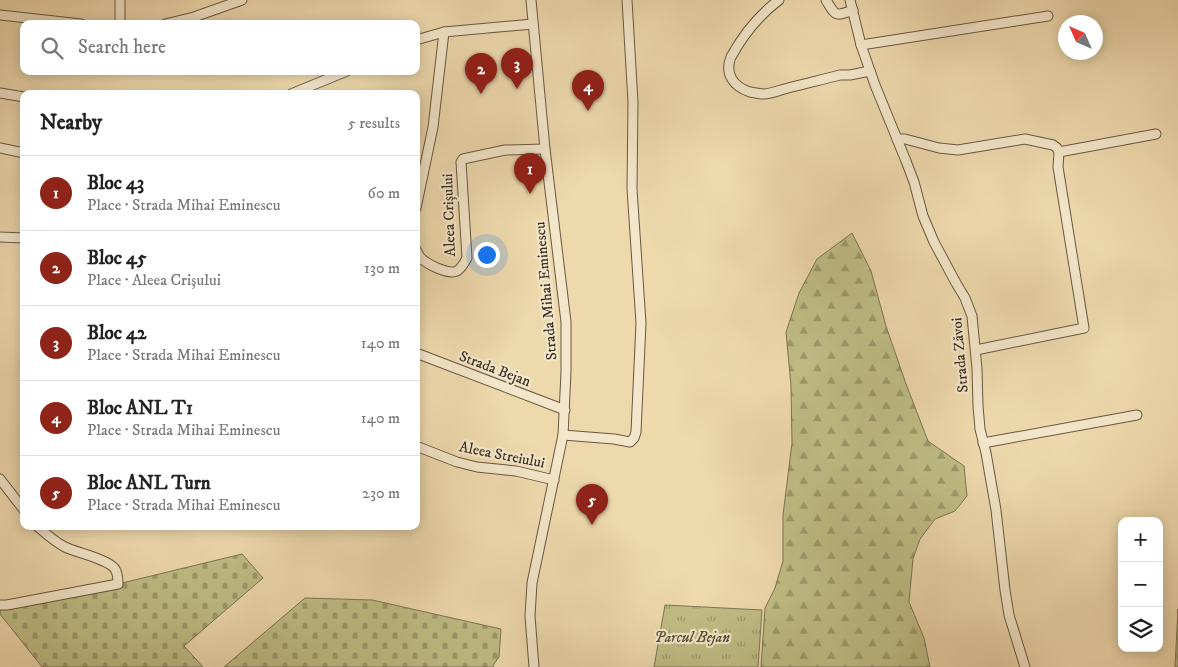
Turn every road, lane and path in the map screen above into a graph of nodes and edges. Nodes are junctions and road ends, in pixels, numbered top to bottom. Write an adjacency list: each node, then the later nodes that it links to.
1 (120, 0): 12 (street)
2 (242, 0): 13 (street)
3 (531, 0): 14 (street, Strada Mihai Eminescu)
4 (627, 0): 37 (street)
5 (779, 0): 18 (street)
6 (826, 0): 8 (street)
7 (850, 0): 8 (street, Strada Zăvoi)
8 (853, 10): 17 (street, Strada Zăvoi)
9 (0, 15): 11 (street)
10 (1048, 16): 17 (street)
11 (45, 20)
12 (120, 20)
13 (182, 20)
14 (533, 24): 15 (street); 26 (street, Strada Mihai Eminescu)
15 (444, 32): 16 (street); 29 (street, Aleea Crișului)
16 (420, 39)
17 (861, 45): 18 (street, Strada Zăvoi)
18 (870, 71): 24 (street, Strada Zăvoi)
19 (337, 75): 20 (street)
20 (301, 90)
21 (0, 93): 22 (street)
22 (20, 96)
23 (1156, 134): 28 (street)
24 (897, 139): 28 (street); 33 (street, Strada Zăvoi)
25 (0, 148): 27 (street)
26 (545, 149): 32 (street, Aleea Crișului); 35 (street, Strada Mihai Eminescu)
27 (20, 152)
28 (1059, 152): 33 (street)
29 (420, 188)
30 (0, 237): 31 (street)
31 (20, 238)
32 (420, 257)
33 (976, 350): 38 (street, Strada Zăvoi)
34 (420, 355): 35 (street, Strada Bejan)
35 (565, 410): 37 (street, Strada Mihai Eminescu)
36 (1137, 414): 38 (street)
37 (563, 435): 41 (street, Strada Mihai Eminescu)
38 (983, 443): 46 (street, Strada Zăvoi)
39 (420, 448): 41 (street, Aleea Streiului)
40 (0, 479): 42 (street)
41 (554, 480): 45 (street, Strada Mihai Eminescu)
42 (20, 505)
43 (41, 530): 44 (street)
44 (0, 605)
45 (534, 667)
46 (1025, 667)

